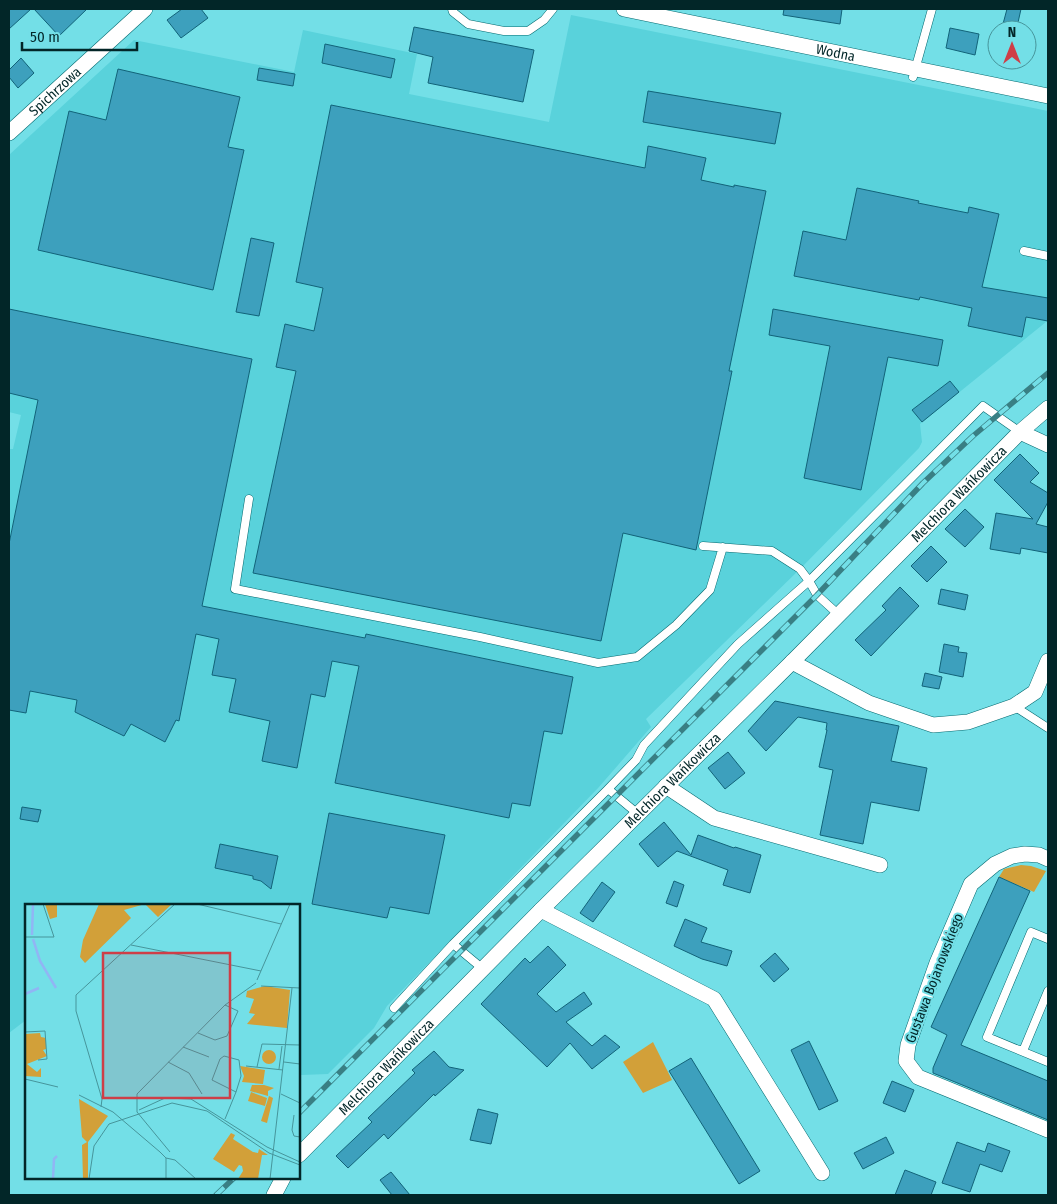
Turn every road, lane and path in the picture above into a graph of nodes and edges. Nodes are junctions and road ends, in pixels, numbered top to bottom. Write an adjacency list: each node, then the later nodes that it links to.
1 (145, 9): 8 (street, Spichrzowa)
2 (452, 9): 3 (lane)
3 (553, 9)
4 (624, 9): 6 (street, Wodna)
5 (932, 9): 6 (lane)
6 (914, 74): 7 (street, Wodna)
7 (1048, 96)
8 (9, 133)
9 (1024, 251): 10 (lane)
10 (1048, 256)
11 (1048, 408): 12 (street, Melchiora Wańkowicza)
12 (1020, 432): 13 (street); 17 (lane); 18 (street, Melchiora Wańkowicza)
13 (1048, 445)
14 (249, 499): 16 (lane)
15 (703, 546): 16 (lane)
16 (724, 547): 17 (lane)
17 (809, 581): 18 (lane); 24 (lane)
18 (839, 615): 20 (street, Melchiora Wańkowicza)
19 (1048, 661): 21 (street)
20 (792, 662): 21 (street); 23 (street, Melchiora Wańkowicza)
21 (1014, 706): 22 (lane)
22 (1048, 728)
23 (666, 786): 25 (street, Melchiora Wańkowicza); 27 (street)
24 (608, 789): 25 (lane); 30 (lane)
25 (638, 814): 28 (street, Melchiora Wańkowicza)
26 (1048, 859): 36 (street, Gustawa Bojanowskiego)
27 (880, 864)
28 (541, 910): 31 (street, Melchiora Wańkowicza); 38 (street)
29 (1048, 939): 34 (lane)
30 (453, 944): 31 (lane); 33 (lane)
31 (483, 969): 37 (street, Melchiora Wańkowicza)
32 (1048, 991): 34 (lane)
33 (394, 1008)
34 (1023, 1051): 35 (lane)
35 (1048, 1062)
36 (1048, 1130)
37 (300, 1153)
38 (822, 1173)
39 (282, 1179): 40 (street)
40 (274, 1195)

